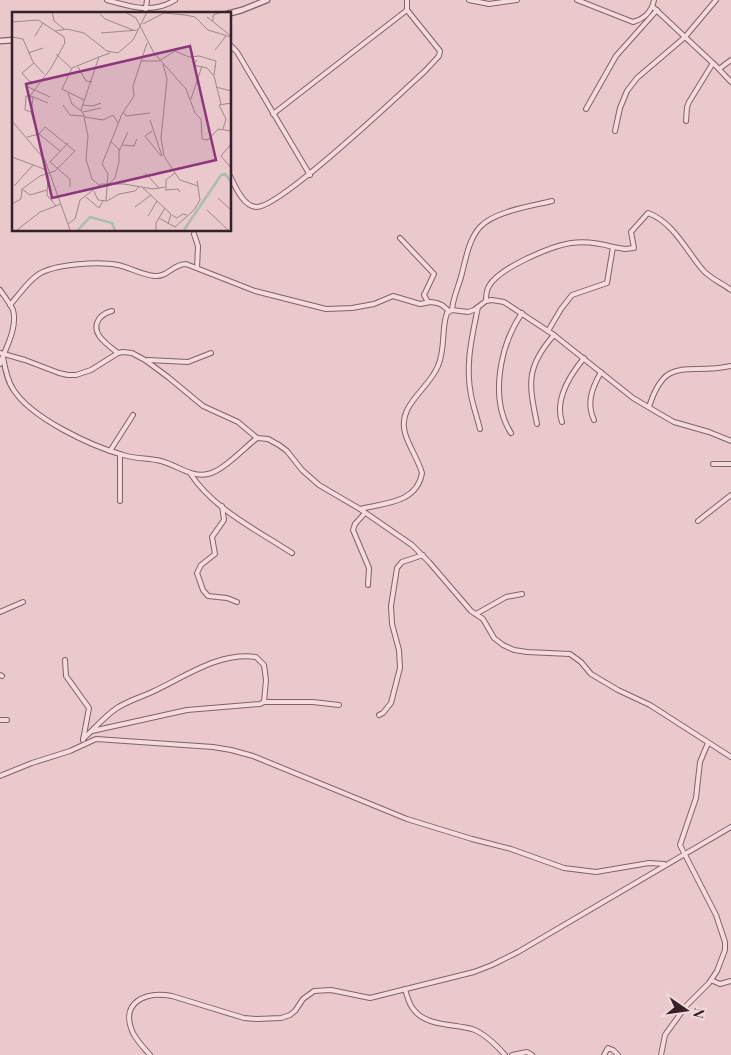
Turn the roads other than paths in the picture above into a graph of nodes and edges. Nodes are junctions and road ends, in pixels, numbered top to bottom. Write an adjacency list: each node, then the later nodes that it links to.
1 (107, 0): 13 (street)
2 (147, 0): 13 (street)
3 (175, 0): 13 (street)
4 (267, 0): 14 (street)
5 (407, 0): 12 (street)
6 (469, 0): 7 (street)
7 (517, 0)
8 (577, 0): 11 (street)
9 (654, 0): 11 (street)
10 (716, 0): 15 (street)
11 (655, 8): 15 (street); 21 (street)
12 (407, 10): 22 (street); 25 (street)
13 (146, 12)
14 (231, 13)
15 (685, 37): 18 (street); 24 (street)
16 (231, 46): 22 (street)
17 (731, 60): 19 (street)
18 (713, 63): 19 (street); 23 (street)
19 (720, 70): 20 (street)
20 (731, 82)
21 (586, 109)
22 (273, 114): 25 (street)
23 (686, 121)
24 (615, 131)
25 (310, 174): 26 (street)
26 (231, 178)
27 (552, 201): 39 (street)
28 (194, 234): 31 (street)
29 (400, 238): 35 (street)
30 (613, 247): 33 (street); 34 (street); 41 (street)
31 (197, 268): 35 (street); 36 (street)
32 (0, 290): 36 (street)
33 (731, 290)
34 (486, 301): 37 (street); 40 (street)
35 (428, 302): 39 (street)
36 (10, 306): 45 (street)
37 (478, 307): 39 (street); 56 (street)
38 (112, 311): 43 (street)
39 (451, 311): 68 (street)
40 (522, 313): 41 (street); 57 (street)
41 (548, 331): 42 (street)
42 (554, 335): 46 (street); 55 (street)
43 (118, 353): 45 (street); 47 (street)
44 (211, 353): 47 (street)
45 (2, 355): 48 (street); 60 (street)
46 (584, 358): 50 (street); 54 (street)
47 (146, 360): 58 (street)
48 (0, 364)
49 (731, 366): 51 (street)
50 (601, 372): 51 (street); 53 (street)
51 (649, 407): 59 (street)
52 (133, 415): 60 (street)
53 (594, 420)
54 (562, 422)
55 (537, 424)
56 (480, 428)
57 (511, 433)
58 (257, 438): 64 (street); 68 (street)
59 (731, 440)
60 (110, 451): 61 (street)
61 (120, 455): 64 (street); 66 (street)
62 (713, 464): 63 (street)
63 (731, 464)
64 (190, 473): 67 (street)
65 (731, 495): 70 (street)
66 (120, 501)
67 (222, 506): 71 (street); 76 (street)
68 (360, 510): 69 (street)
69 (365, 513): 72 (street); 73 (street)
70 (698, 521)
71 (292, 553)
72 (423, 555): 78 (street); 82 (street)
73 (368, 585)
74 (522, 594): 78 (street)
75 (23, 602): 77 (street)
76 (237, 602)
77 (0, 612)
78 (476, 614): 87 (street)
79 (65, 660): 86 (street)
80 (264, 702): 81 (street); 85 (street); 85 (street)
81 (340, 705)
82 (379, 714)
83 (0, 720): 84 (street)
84 (7, 720)
85 (92, 730): 86 (street)
86 (83, 739): 88 (street)
87 (708, 743): 89 (street); 92 (street)
88 (83, 744): 90 (street); 93 (street)
89 (731, 757)
90 (0, 776)
91 (731, 826): 92 (street)
92 (684, 855): 93 (street); 94 (street)
93 (666, 864): 96 (street)
94 (711, 980): 95 (street); 103 (street)
95 (731, 981)
96 (405, 989): 97 (street); 98 (street)
97 (150, 1055)
98 (505, 1055)
99 (512, 1055): 100 (street)
100 (532, 1055)
101 (604, 1055): 102 (street)
102 (618, 1055)
103 (661, 1055)

